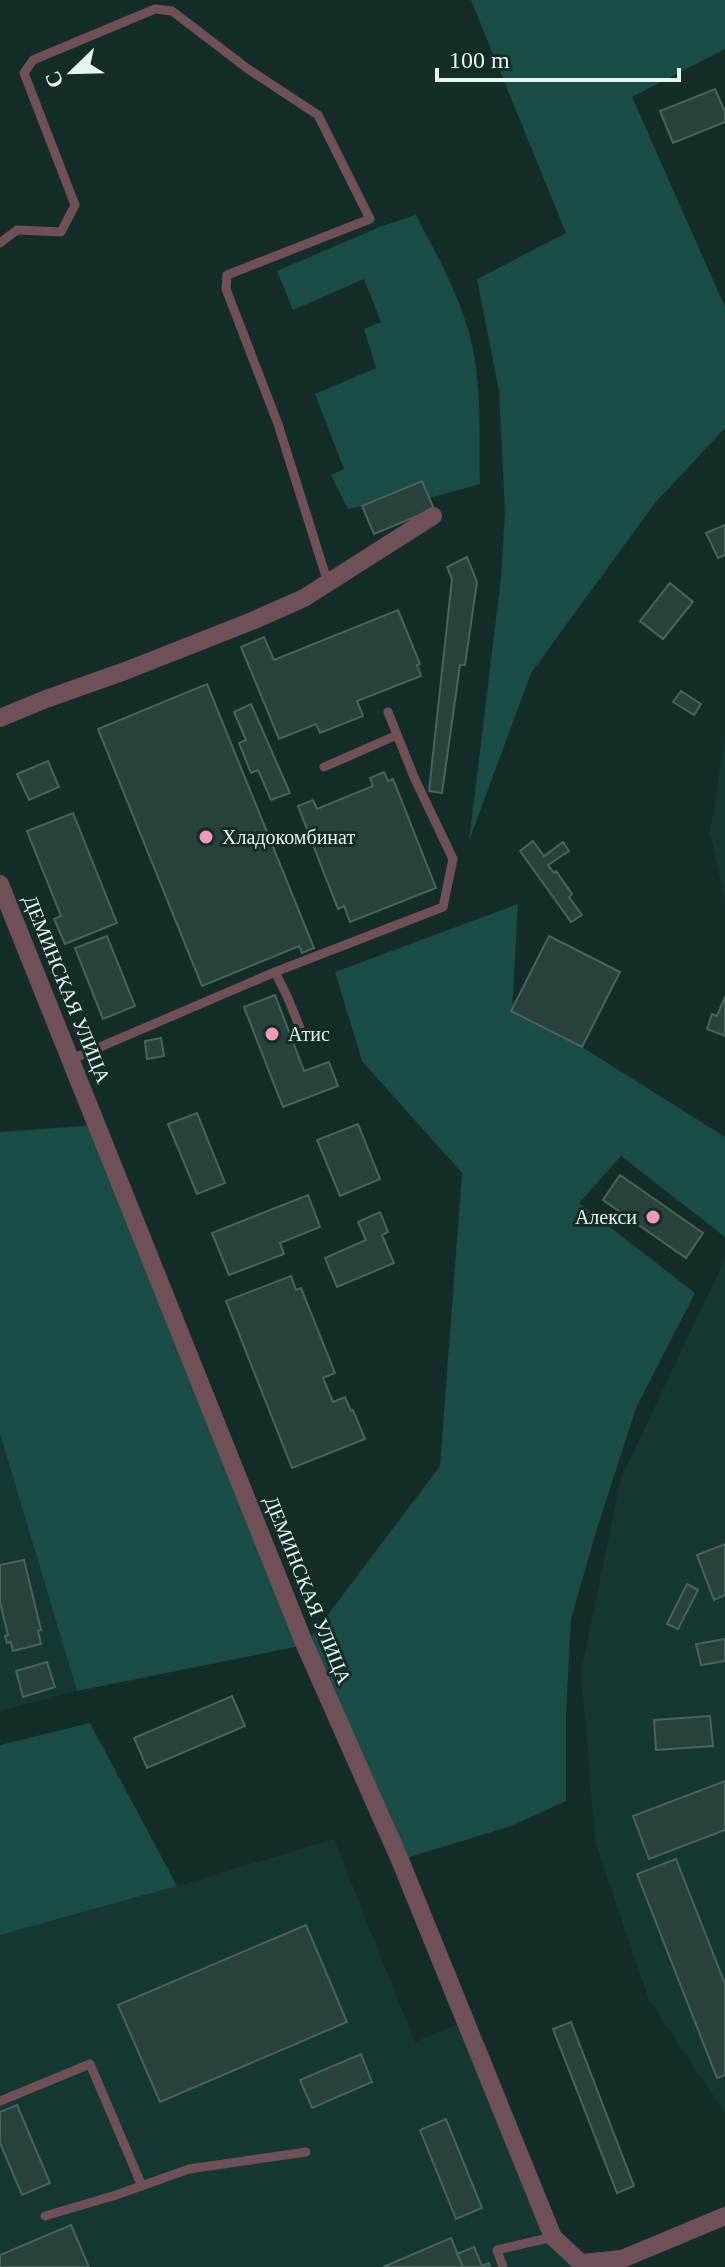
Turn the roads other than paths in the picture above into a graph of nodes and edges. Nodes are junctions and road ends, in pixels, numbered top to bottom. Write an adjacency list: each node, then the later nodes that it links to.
1 (0, 243): 3 (lane)
2 (433, 516): 3 (street)
3 (328, 583): 5 (street)
4 (388, 712): 6 (lane)
5 (0, 718)
6 (397, 735): 7 (lane); 9 (lane)
7 (324, 767)
8 (0, 884): 11 (street, ДЕМИНСКАЯ УЛИЦА)
9 (275, 972): 10 (lane); 11 (lane)
10 (300, 1028)
11 (72, 1059): 17 (street, ДЕМИНСКАЯ УЛИЦА)
12 (0, 2101): 14 (lane)
13 (306, 2152): 14 (lane)
14 (142, 2186): 15 (lane)
15 (45, 2216)
16 (725, 2216): 17 (street, ДЕМИНСКАЯ УЛИЦА)
17 (553, 2237): 18 (lane)
18 (503, 2267)

